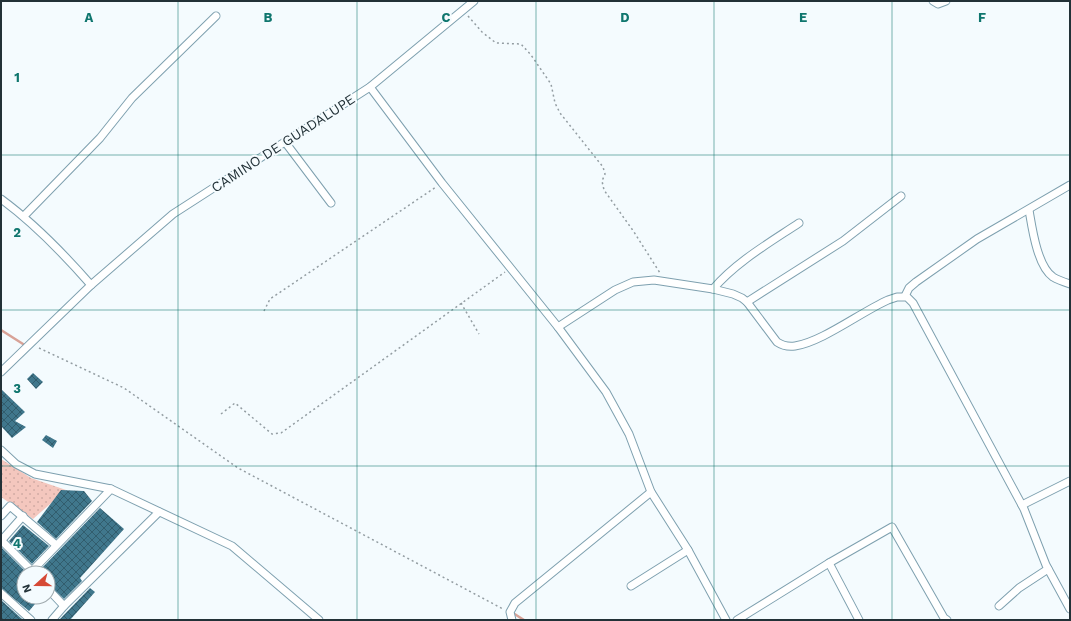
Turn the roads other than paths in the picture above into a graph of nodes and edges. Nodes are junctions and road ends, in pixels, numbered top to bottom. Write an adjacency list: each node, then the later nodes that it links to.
1 (933, 1): 2 (street)
2 (946, 1)
3 (470, 2): 5 (street, CAMINO DE GUADALUPE)
4 (216, 16): 12 (street)
5 (370, 87): 6 (street, CAMINO DE GUADALUPE); 19 (street)
6 (286, 142): 10 (street); 15 (street, CAMINO DE GUADALUPE)
7 (1070, 185): 11 (street)
8 (902, 196): 18 (street)
9 (1, 198): 12 (street)
10 (331, 203)
11 (1029, 210): 14 (street); 17 (street)
12 (24, 216): 15 (street)
13 (799, 223): 16 (street)
14 (1070, 284)
15 (91, 285): 20 (street, CAMINO DE GUADALUPE)
16 (713, 289): 18 (street); 19 (street)
17 (905, 296): 18 (street); 25 (street)
18 (746, 302)
19 (558, 327): 24 (street)
20 (1, 372)
21 (1, 450): 23 (street)
22 (1070, 481): 25 (street)
23 (111, 489): 26 (street); 30 (street)
24 (651, 492): 31 (street); 45 (street)
25 (1022, 505): 35 (street)
26 (159, 512): 39 (street); 44 (street)
27 (1, 516): 28 (street)
28 (23, 516): 29 (street); 30 (street)
29 (1, 541): 33 (street)
30 (56, 545): 34 (street)
31 (688, 550): 36 (street); 46 (street)
32 (829, 563): 47 (street); 48 (street); 49 (street)
33 (26, 565)
34 (39, 565)
35 (1048, 569): 40 (street); 41 (street)
36 (631, 586)
37 (1, 593): 42 (street)
38 (56, 598): 39 (street)
39 (64, 606): 43 (street)
40 (999, 606)
41 (1070, 609)
42 (31, 620)
43 (52, 620)
44 (319, 620)
45 (512, 620)
46 (726, 620)
47 (737, 620)
48 (860, 620)
49 (948, 620)

